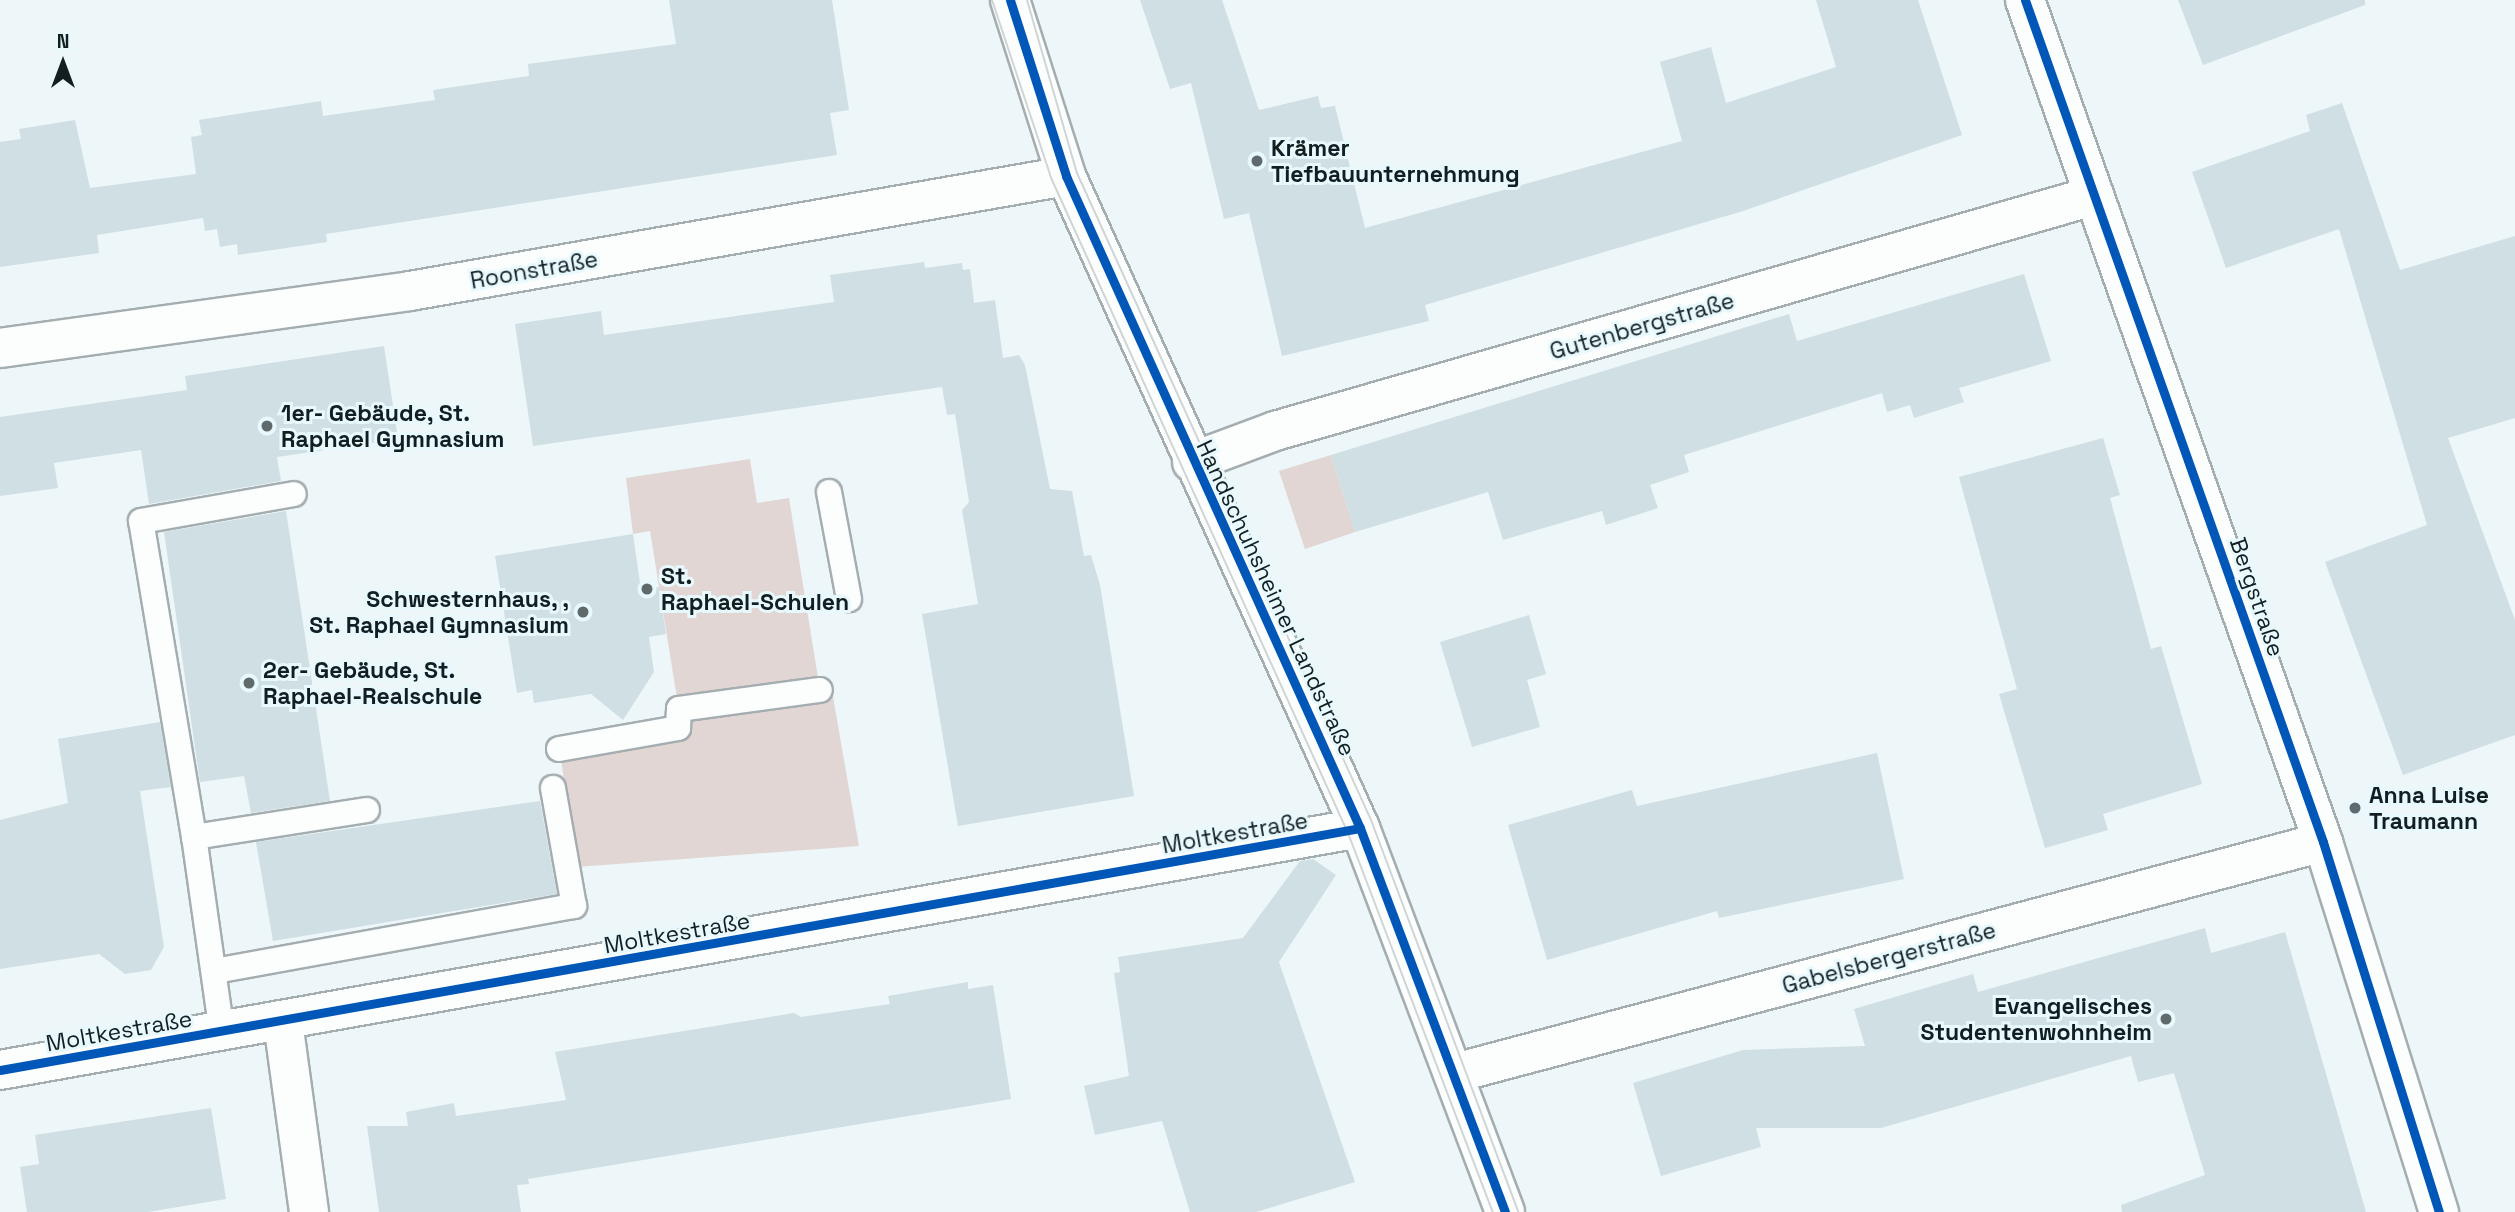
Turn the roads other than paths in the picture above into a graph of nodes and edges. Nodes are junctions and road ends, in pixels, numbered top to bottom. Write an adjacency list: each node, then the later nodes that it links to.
1 (1010, 0): 3 (street, Handschuhsheimer Landstraße)
2 (2025, 0): 4 (street, Bergstraße)
3 (1066, 176): 5 (street, Roonstraße); 6 (street, Handschuhsheimer Landstraße)
4 (2093, 196): 6 (street, Gutenbergstraße); 16 (street, Bergstraße)
5 (0, 348)
6 (1192, 462): 14 (street, Handschuhsheimer Landstraße)
7 (829, 492): 9 (lane)
8 (293, 494): 15 (lane)
9 (849, 599)
10 (820, 690): 11 (lane)
11 (559, 749)
12 (553, 788): 17 (lane)
13 (367, 810): 15 (lane)
14 (1360, 828): 18 (street, Moltkestraße); 21 (street, Handschuhsheimer Landstraße)
15 (194, 837): 17 (lane)
16 (2323, 842): 21 (street, Gabelsbergerstraße); 24 (street, Bergstraße)
17 (215, 971): 19 (lane)
18 (283, 1022): 19 (street, Moltkestraße); 22 (street)
19 (222, 1033): 20 (street, Moltkestraße)
20 (0, 1070)
21 (1455, 1073): 23 (street, Handschuhsheimer Landstraße)
22 (309, 1212)
23 (1505, 1212)
24 (2439, 1212)

